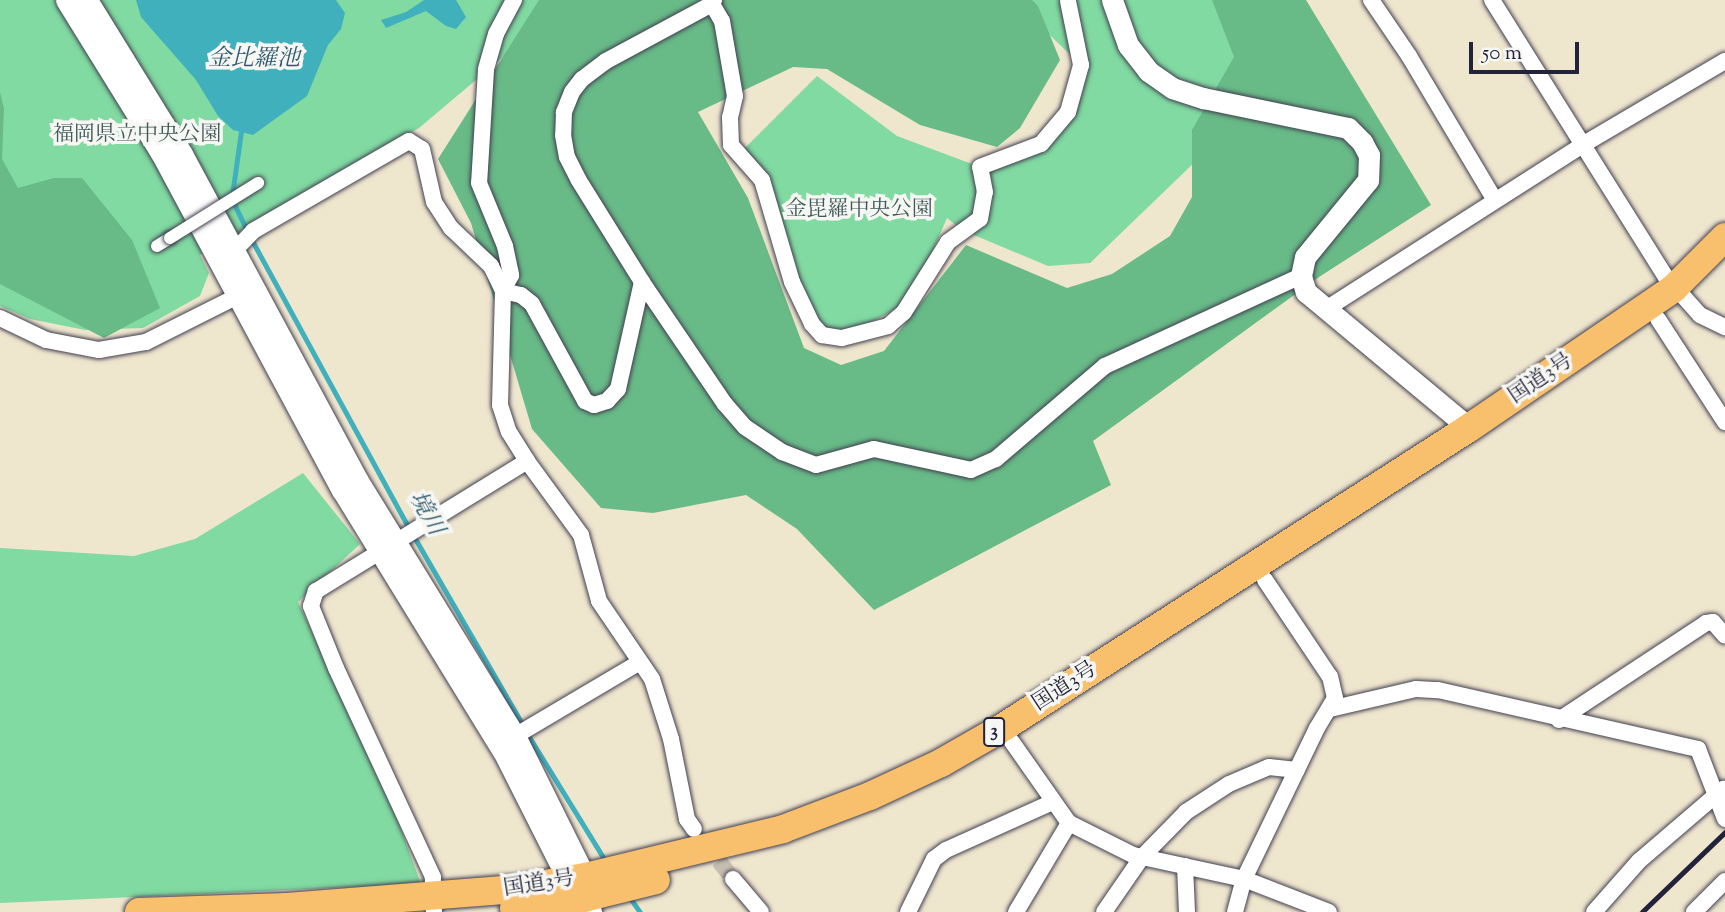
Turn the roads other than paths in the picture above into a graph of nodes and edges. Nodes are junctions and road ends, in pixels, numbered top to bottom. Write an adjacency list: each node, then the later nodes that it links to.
1 (66, 0): 20 (street)
2 (87, 0): 15 (street)
3 (514, 0): 19 (street)
4 (1112, 0): 17 (street)
5 (1371, 0): 12 (street)
6 (1492, 0): 10 (street)
7 (1068, 1): 8 (street)
8 (713, 2): 18 (street)
9 (1725, 61): 10 (street)
10 (1584, 144): 12 (street); 21 (street)
11 (258, 183): 14 (street, bridge)
12 (1495, 200): 22 (street)
13 (1725, 237): 21 (highway, 国道3号 / 3)
14 (157, 246)
15 (234, 251): 19 (street); 20 (street)
16 (1725, 259): 21 (highway, 国道3号 / 3)
17 (1301, 275): 18 (street); 22 (street)
18 (642, 282): 19 (street)
19 (503, 291): 28 (street)
20 (245, 292): 23 (street); 29 (street)
21 (1679, 293): 24 (highway, 国道3号 / 3); 25 (street); 27 (highway, 国道3号 / 3)
22 (1326, 309): 27 (street)
23 (0, 318)
24 (1658, 318): 26 (street); 30 (highway, 国道3号 / 3)
25 (1725, 327)
26 (1725, 422)
27 (1469, 428): 47 (highway, 国道3号 / 3)
28 (527, 461): 29 (street); 32 (street)
29 (386, 546): 35 (street); 47 (street); 48 (street)
30 (1265, 580): 33 (street); 36 (highway, 国道3号 / 3)
31 (1725, 636): 34 (street)
32 (640, 662): 35 (street); 41 (street)
33 (1330, 709): 34 (street); 37 (street)
34 (1559, 720): 39 (street)
35 (515, 736): 47 (street)
36 (1012, 742): 38 (street); 47 (highway, 国道3号 / 3)
37 (1297, 770): 42 (street); 45 (street)
38 (1053, 802): 40 (street); 54 (street)
39 (1721, 802): 60 (street)
40 (1069, 823): 42 (street); 55 (street)
41 (694, 829)
42 (1142, 857): 43 (street); 56 (street)
43 (1185, 866): 45 (street); 57 (street)
44 (733, 879): 53 (street)
45 (1244, 879): 49 (street); 58 (street)
46 (1725, 881): 61 (street)
47 (582, 892): 48 (highway, 国道3号 / 3); 52 (highway, 国道3号 / 3)
48 (434, 904): 50 (highway, 国道3号 / 3)
49 (1301, 906): 59 (street)
50 (287, 909): 51 (highway, 国道3号 / 3)
51 (139, 912)
52 (474, 912)
53 (761, 912)
54 (908, 912)
55 (1016, 912)
56 (1104, 912)
57 (1187, 912)
58 (1235, 912)
59 (1329, 912)
60 (1594, 912)
61 (1694, 912)

